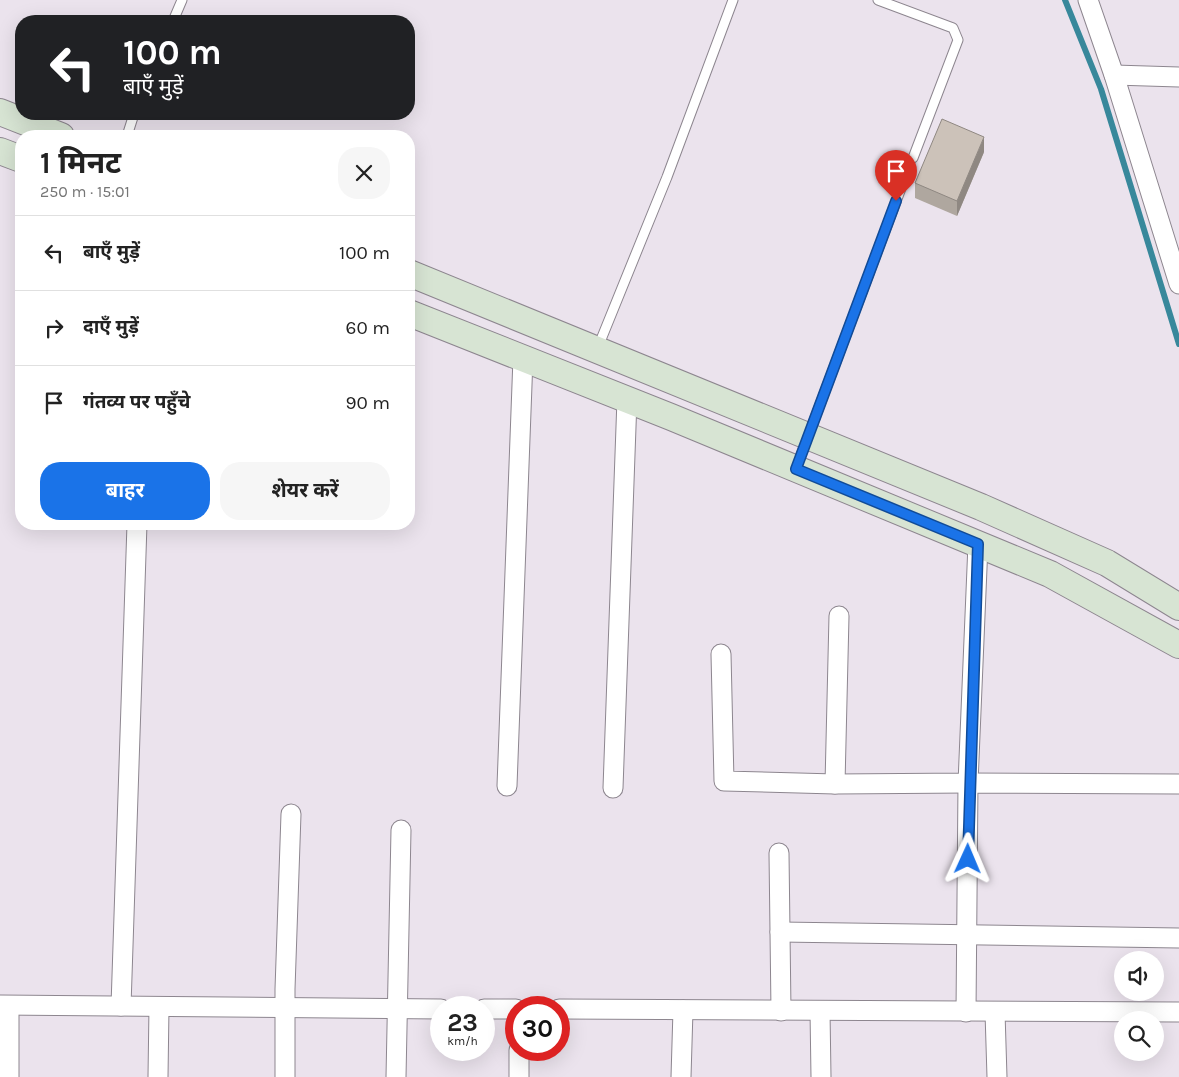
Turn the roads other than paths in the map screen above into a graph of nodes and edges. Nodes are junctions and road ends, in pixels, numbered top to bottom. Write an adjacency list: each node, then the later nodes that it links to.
1 (182, 0): 5 (lane)
2 (733, 0): 19 (lane)
3 (878, 0): 14 (lane)
4 (1088, 0): 6 (street)
5 (176, 15)
6 (1114, 75): 7 (street); 17 (street)
7 (1179, 77)
8 (0, 112): 9 (main road)
9 (15, 118)
10 (21, 120): 11 (main road)
11 (46, 130)
12 (0, 151): 13 (main road)
13 (15, 157)
14 (913, 158)
15 (902, 183): 22 (lane)
16 (415, 275): 19 (main road)
17 (1179, 284)
18 (415, 315): 20 (main road)
19 (597, 350): 22 (main road)
20 (523, 358): 21 (main road); 33 (street)
21 (628, 399): 23 (main road); 34 (street)
22 (808, 436): 23 (lane); 26 (main road)
23 (796, 469): 25 (main road)
24 (137, 530): 42 (street)
25 (978, 544): 28 (main road); 30 (street)
26 (1179, 607)
27 (839, 616): 31 (street)
28 (1179, 645)
29 (721, 654): 31 (street)
30 (968, 783): 31 (street); 32 (street); 39 (street)
31 (835, 784)
32 (1179, 784)
33 (507, 786)
34 (613, 788)
35 (291, 814): 44 (street)
36 (401, 830): 45 (street)
37 (779, 853): 38 (street)
38 (780, 932): 39 (street); 49 (street)
39 (967, 935): 40 (street); 51 (street)
40 (1179, 938)
41 (5, 1006): 42 (street); 55 (street)
42 (121, 1006): 43 (street)
43 (158, 1007): 44 (street); 56 (street)
44 (284, 1007): 45 (street); 57 (street)
45 (396, 1008): 46 (street); 58 (street)
46 (430, 1009)
47 (570, 1009): 48 (street)
48 (683, 1010): 49 (street); 60 (street)
49 (781, 1011): 50 (street)
50 (820, 1011): 51 (street); 61 (street)
51 (966, 1012): 52 (street)
52 (995, 1012): 53 (street); 62 (street)
53 (1179, 1012)
54 (519, 1061): 59 (street)
55 (9, 1077)
56 (158, 1077)
57 (285, 1077)
58 (396, 1077)
59 (519, 1077)
60 (681, 1077)
61 (821, 1077)
62 (997, 1077)

